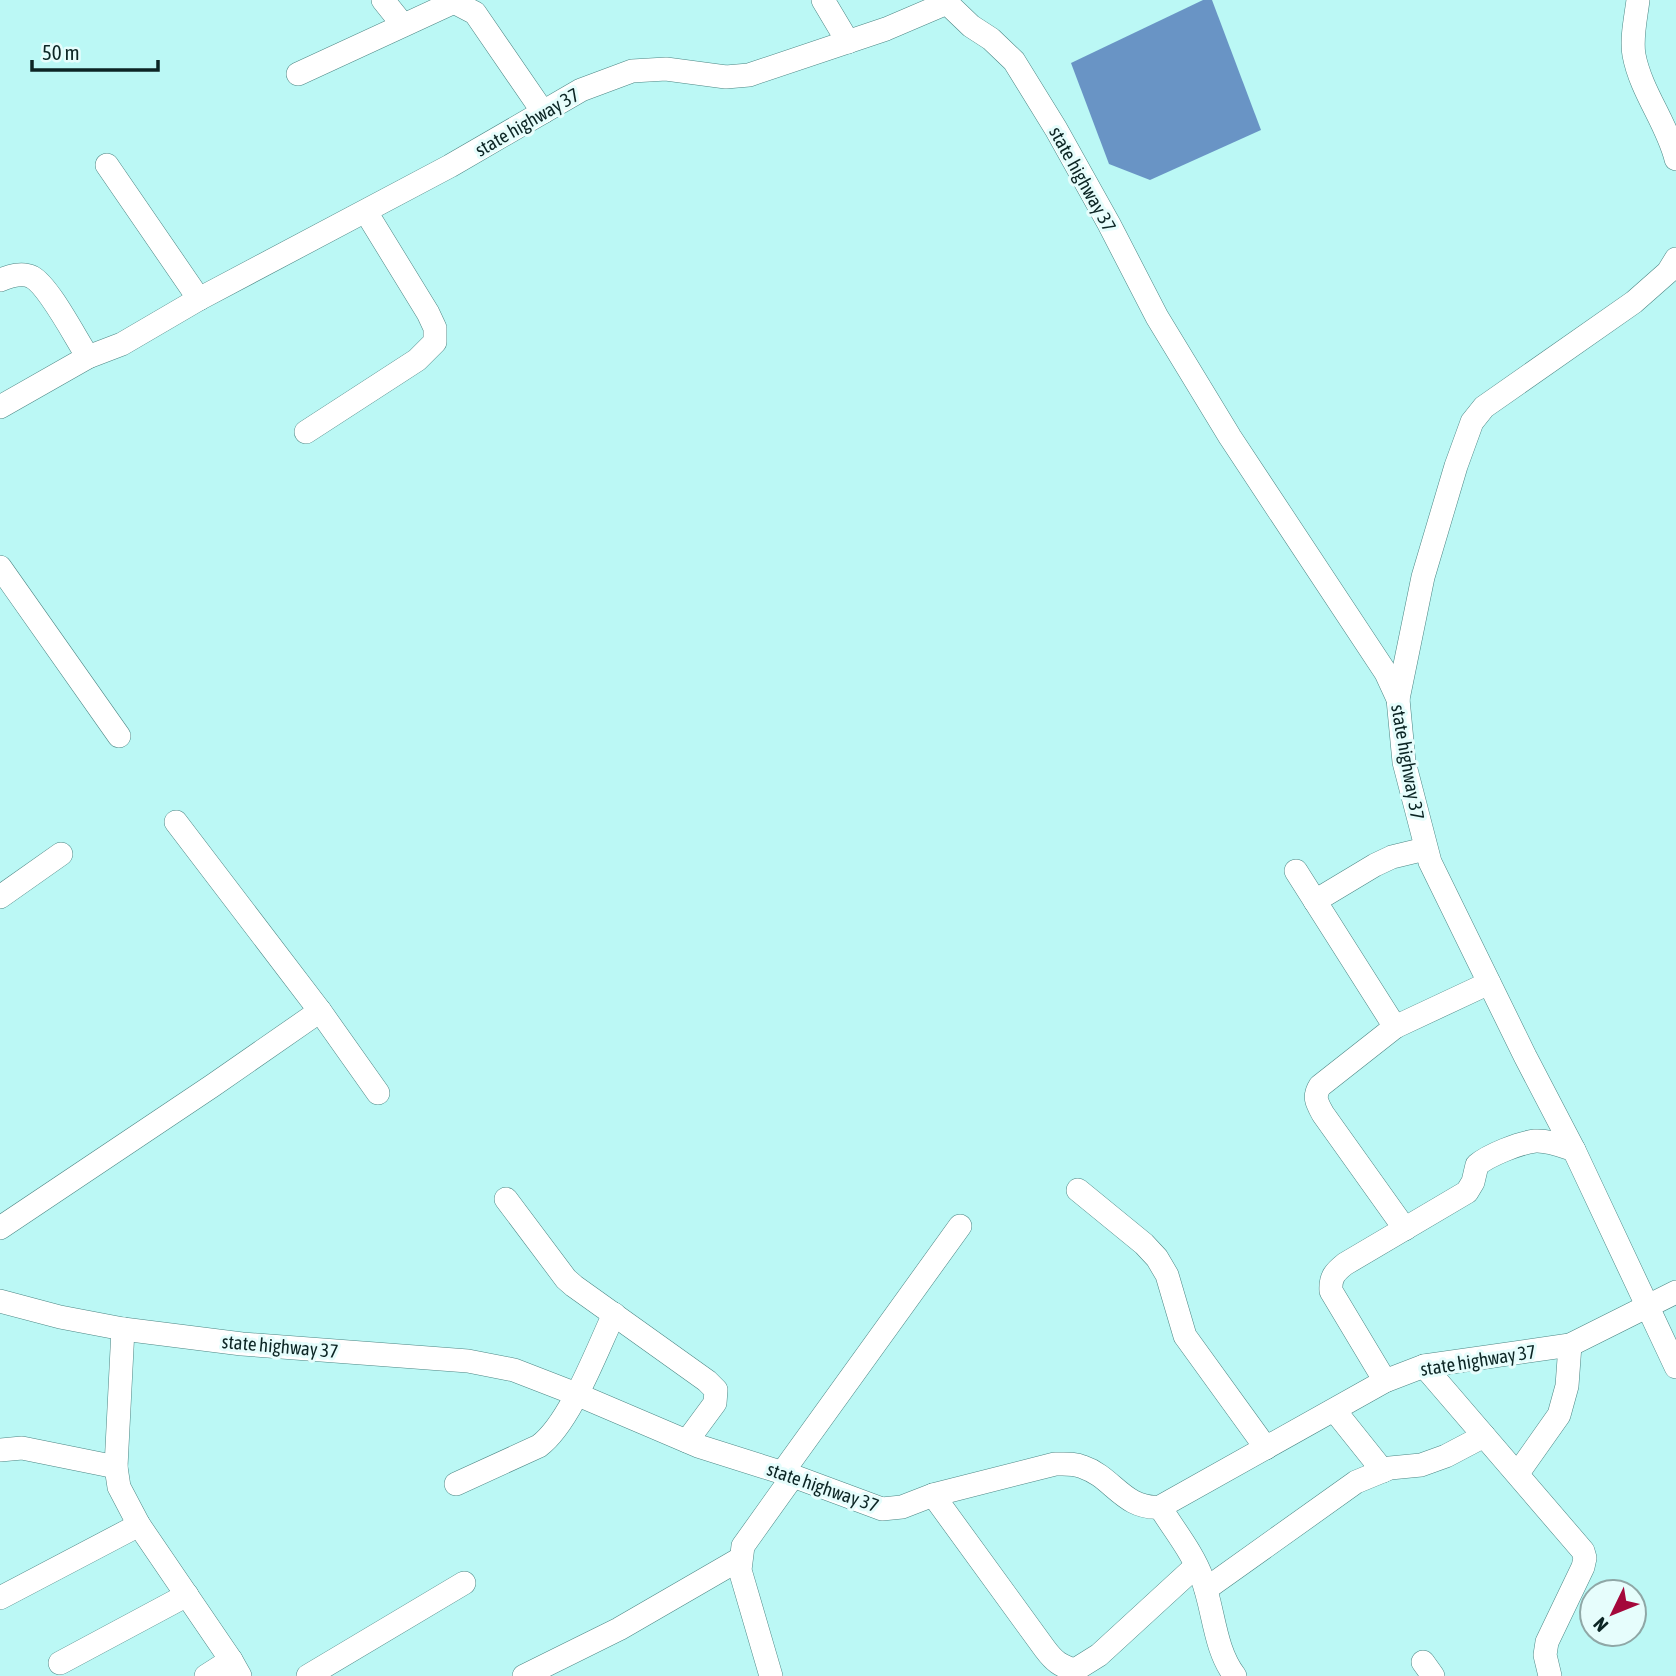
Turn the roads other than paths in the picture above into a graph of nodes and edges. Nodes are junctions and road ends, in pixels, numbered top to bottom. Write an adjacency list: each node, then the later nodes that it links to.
1 (383, 0): 5 (street)
2 (823, 0): 6 (street)
3 (1639, 0): 9 (street)
4 (946, 1): 6 (street, state highway 37); 19 (street, state highway 37)
5 (403, 25): 7 (street); 8 (street)
6 (848, 42): 8 (street, state highway 37)
7 (298, 74)
8 (543, 112): 11 (street, state highway 37)
9 (1676, 159)
10 (107, 165): 14 (street)
11 (366, 212): 14 (street, state highway 37); 17 (street)
12 (1676, 259): 19 (street)
13 (0, 280): 15 (street)
14 (199, 299): 15 (street, state highway 37)
15 (88, 357): 16 (street, state highway 37)
16 (0, 407)
17 (306, 432)
18 (4, 580): 20 (street)
19 (1398, 699): 22 (street, state highway 37)
20 (119, 736)
21 (176, 822): 28 (street)
22 (1425, 849): 26 (street); 27 (street, state highway 37)
23 (61, 854): 25 (street)
24 (1296, 871): 26 (street)
25 (0, 897)
26 (1315, 901): 29 (street)
27 (1489, 984): 29 (street); 31 (street, state highway 37)
28 (320, 1011): 30 (street); 35 (street)
29 (1395, 1027): 36 (street)
30 (378, 1093)
31 (1574, 1150): 36 (street); 39 (street, state highway 37)
32 (1078, 1190): 50 (street)
33 (506, 1199): 40 (street)
34 (960, 1226): 55 (street)
35 (0, 1228)
36 (1405, 1229): 45 (street)
37 (1676, 1292): 39 (street, state highway 37)
38 (0, 1300): 41 (street, state highway 37)
39 (1647, 1308): 42 (street, state highway 37); 44 (street)
40 (614, 1314): 46 (street); 49 (street)
41 (123, 1329): 46 (street, state highway 37); 52 (street)
42 (1570, 1345): 43 (street, state highway 37); 54 (street)
43 (1424, 1366): 45 (street, state highway 37); 48 (street)
44 (1676, 1367)
45 (1385, 1381): 47 (street, state highway 37)
46 (576, 1394): 49 (street, state highway 37); 56 (street)
47 (1335, 1411): 50 (street, state highway 37); 53 (street)
48 (1484, 1436): 53 (street); 54 (street)
49 (687, 1441): 55 (street, state highway 37)
50 (1266, 1448): 58 (street, state highway 37)
51 (0, 1450): 52 (street)
52 (116, 1467): 59 (street)
53 (1383, 1471): 63 (street)
54 (1518, 1473): 73 (street)
55 (787, 1475): 57 (street, state highway 37); 60 (street)
56 (456, 1484)
57 (933, 1495): 58 (street, state highway 37); 61 (street)
58 (1160, 1507): 61 (street)
59 (139, 1525): 64 (street); 65 (street)
60 (740, 1559): 70 (street); 71 (street)
61 (1196, 1566): 63 (street)
62 (464, 1583): 69 (street)
63 (1206, 1589): 72 (street)
64 (187, 1595): 66 (street); 67 (street)
65 (0, 1598)
66 (61, 1663)
67 (236, 1668): 68 (street)
68 (206, 1676)
69 (308, 1676)
70 (524, 1676)
71 (771, 1676)
72 (1235, 1676)
73 (1550, 1676)

